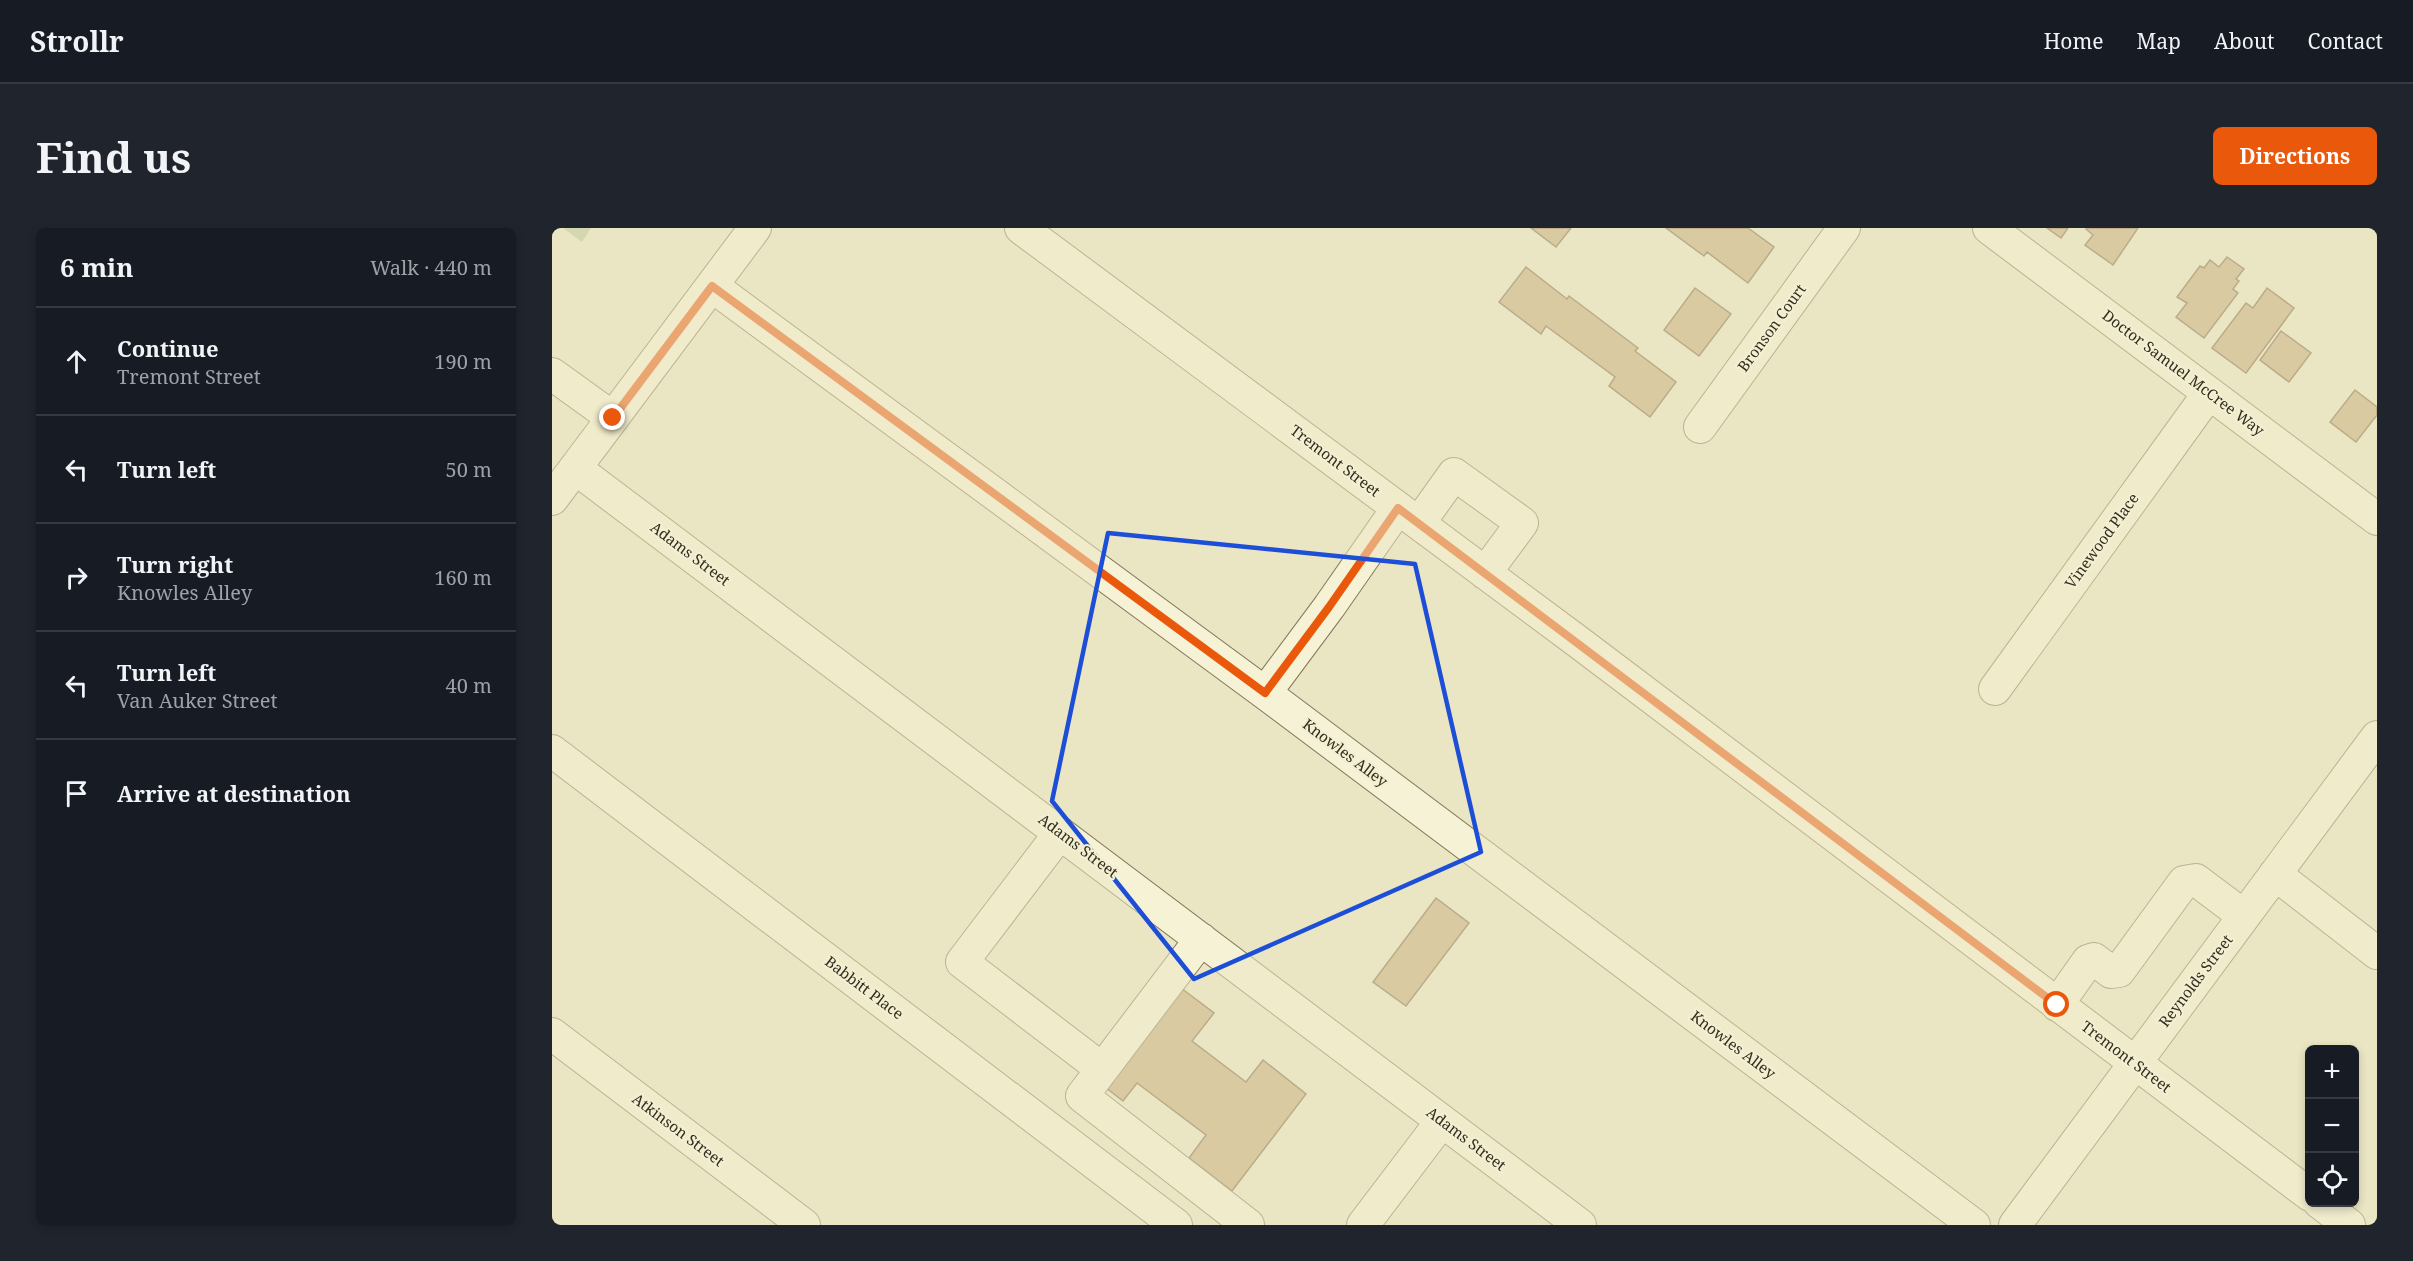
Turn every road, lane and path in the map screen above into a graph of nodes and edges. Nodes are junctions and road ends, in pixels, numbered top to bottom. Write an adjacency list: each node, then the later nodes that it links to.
1 (755, 228): 5 (street)
2 (1844, 228): 9 (street, Bronson Court)
3 (1989, 228): 7 (street, Doctor Samuel McCree Way)
4 (1026, 229): 11 (street, Tremont Street)
5 (712, 286): 8 (street); 15 (street, Knowles Alley)
6 (552, 374): 8 (street)
7 (2209, 393): 12 (street, Doctor Samuel McCree Way); 14 (street, Vinewood Place)
8 (613, 418): 10 (street)
9 (1700, 427)
10 (560, 485): 18 (street, Adams Street)
11 (1408, 516): 13 (street, Tremont Street); 13 (street); 15 (street)
12 (2377, 519)
13 (1485, 573): 23 (street, Tremont Street)
14 (1995, 689)
15 (1265, 693): 35 (street, Knowles Alley)
16 (2377, 737): 19 (street, Reynolds Street)
17 (552, 751): 31 (street, Babbitt Place)
18 (1060, 833): 21 (street, Adams Street); 26 (street)
19 (2275, 874): 20 (street, Reynolds Street); 22 (street)
20 (2244, 916): 23 (street); 25 (street, Reynolds Street)
21 (1201, 939): 26 (street); 27 (street, Adams Street)
22 (2377, 953)
23 (2057, 1005): 25 (street, Tremont Street)
24 (552, 1034): 30 (street, Atkinson Street)
25 (2134, 1063): 28 (street, Tremont Street); 36 (street, Reynolds Street)
26 (1102, 1069): 32 (street)
27 (1442, 1121): 33 (street); 34 (street, Adams Street)
28 (2305, 1192)
29 (2324, 1207): 37 (street)
30 (804, 1225)
31 (1176, 1225)
32 (1248, 1225)
33 (1363, 1225)
34 (1580, 1225)
35 (1974, 1225)
36 (2014, 1225)
37 (2349, 1225)

